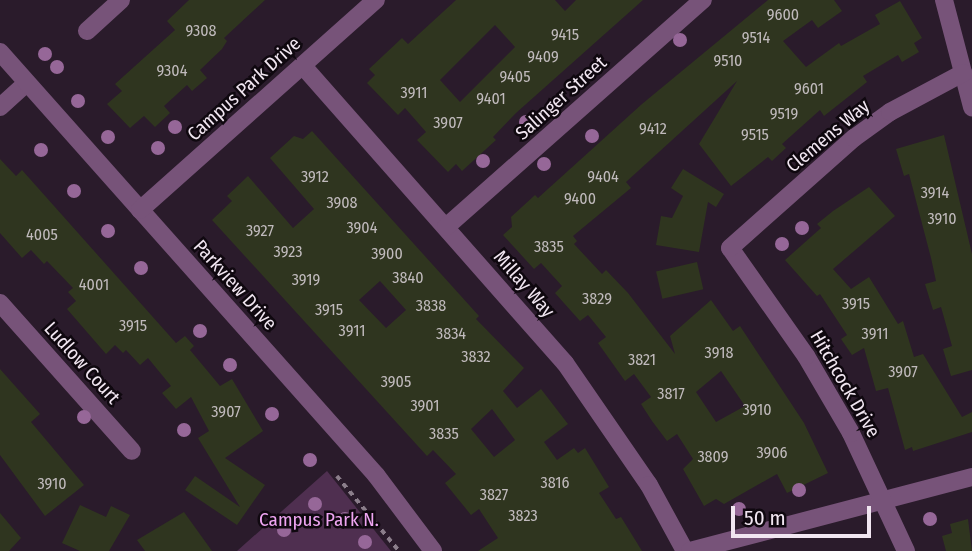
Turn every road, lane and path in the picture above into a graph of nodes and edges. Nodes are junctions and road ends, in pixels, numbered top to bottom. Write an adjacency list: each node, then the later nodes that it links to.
1 (121, 0): 5 (street)
2 (376, 0): 7 (street, Campus Park Drive)
3 (703, 0): 13 (street, Salinger Street)
4 (944, 0): 8 (street)
5 (86, 31)
6 (0, 52): 9 (street, Parkview Drive)
7 (303, 66): 12 (street, Campus Park Drive); 13 (street, Millay Way)
8 (963, 74): 11 (street); 14 (street, Clemens Way)
9 (27, 83): 10 (street); 12 (street, Parkview Drive)
10 (0, 107)
11 (972, 107)
12 (140, 210): 21 (street, Parkview Drive)
13 (446, 227): 22 (street, Millay Way)
14 (730, 247): 19 (street, Hitchcock Drive)
15 (0, 303): 16 (street, Ludlow Court)
16 (132, 452)
17 (337, 476): 20 (path)
18 (972, 477): 19 (street)
19 (884, 500): 22 (street); 23 (street, Hitchcock Drive)
20 (399, 551)
21 (433, 551)
22 (687, 551)
23 (906, 551)

